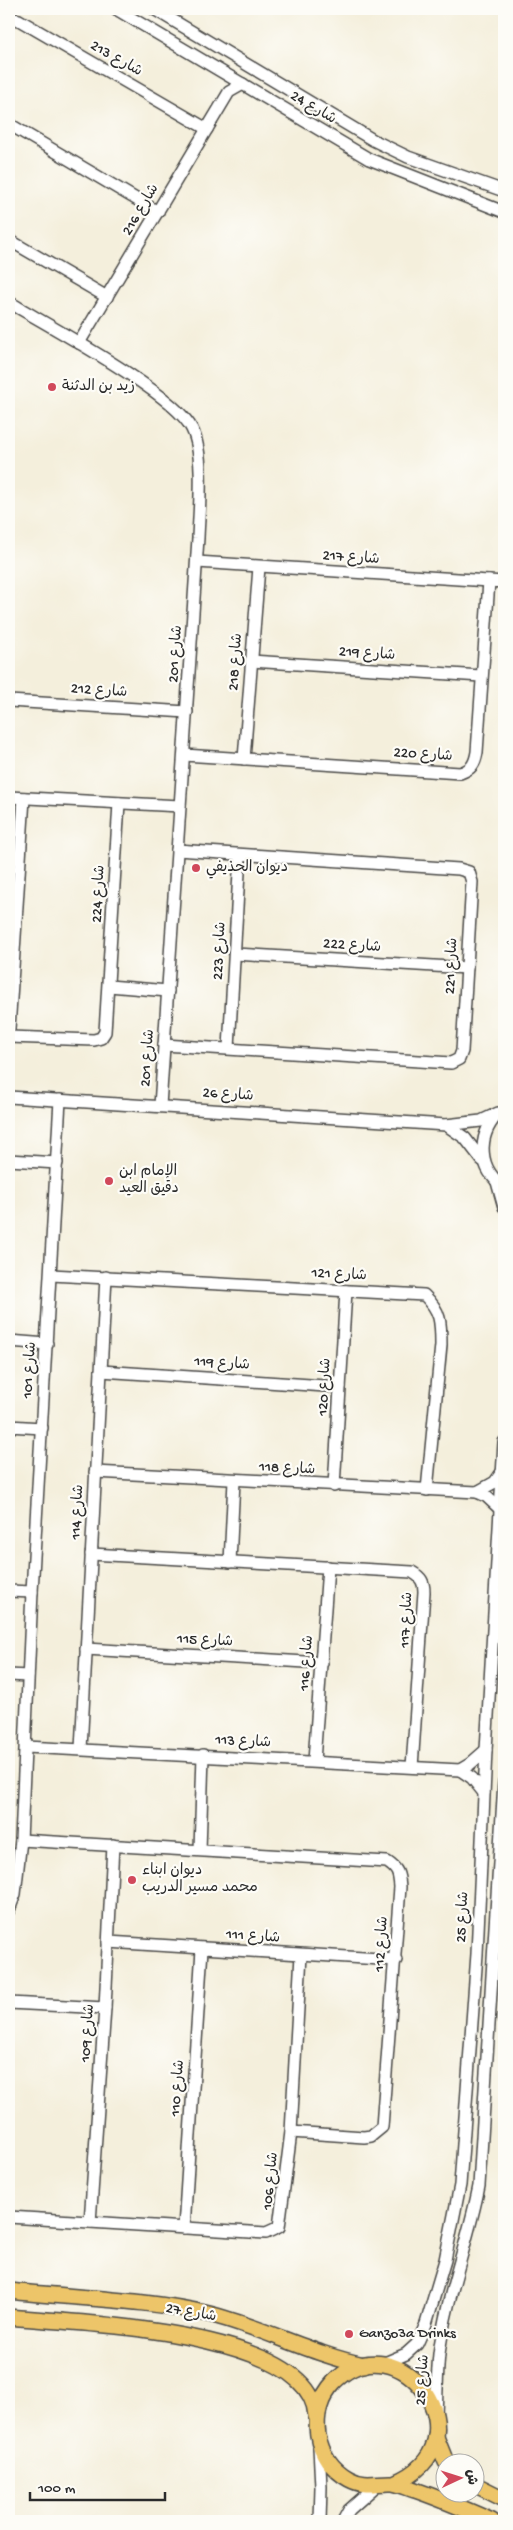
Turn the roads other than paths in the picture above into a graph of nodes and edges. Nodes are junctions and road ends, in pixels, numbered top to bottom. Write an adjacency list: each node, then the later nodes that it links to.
1 (116, 9): 4 (street, شارع 24)
2 (154, 9): 7 (street, شارع 24)
3 (9, 22): 9 (street, شارع 213)
4 (227, 75): 5 (street, شارع 24); 6 (street)
5 (243, 84): 6 (street, شارع 216); 10 (street, شارع 24)
6 (229, 92): 9 (street, شارع 216)
7 (330, 114): 10 (street); 11 (street, شارع 24)
8 (9, 124): 12 (street)
9 (207, 129): 12 (street, شارع 216)
10 (320, 130): 13 (street, شارع 24)
11 (504, 191)
12 (158, 212): 15 (street, شارع 216)
13 (504, 212)
14 (9, 240): 15 (street)
15 (106, 297): 17 (street, شارع 216)
16 (9, 302): 17 (street, شارع 201)
17 (79, 344): 18 (street, شارع 201)
18 (197, 562): 19 (street, شارع 217); 25 (street, شارع 201)
19 (259, 566): 20 (street, شارع 217); 22 (street, شارع 218)
20 (489, 581): 21 (street, شارع 217); 23 (street, شارع 220)
21 (504, 582)
22 (252, 661): 23 (street, شارع 219); 27 (street, شارع 218)
23 (482, 676): 27 (street, شارع 220)
24 (9, 701): 25 (street, شارع 212)
25 (187, 712): 26 (street, شارع 201)
26 (184, 755): 27 (street, شارع 220); 31 (street, شارع 201)
27 (244, 759)
28 (9, 798): 29 (street)
29 (24, 798): 30 (street); 38 (street)
30 (119, 803): 31 (street); 36 (street, شارع 224)
31 (180, 806): 32 (street, شارع 201)
32 (177, 850): 33 (street, شارع 221); 37 (street, شارع 201)
33 (240, 855): 34 (street, شارع 223); 35 (street, شارع 221)
34 (235, 954): 35 (street, شارع 222); 41 (street, شارع 223)
35 (467, 968): 41 (street, شارع 221)
36 (109, 986): 37 (street); 39 (street, شارع 224)
37 (168, 991): 40 (street, شارع 201)
38 (9, 1029)
39 (9, 1037)
40 (164, 1045): 41 (street, شارع 221); 44 (street, شارع 201)
41 (229, 1048)
42 (9, 1097): 43 (street, شارع 26)
43 (60, 1100): 44 (street, شارع 26); 48 (street, شارع 101)
44 (160, 1106): 46 (street, شارع 26)
45 (501, 1111): 46 (street, شارع 26); 49 (street)
46 (446, 1125): 49 (street)
47 (9, 1160): 48 (street)
48 (57, 1163): 52 (street, شارع 101)
49 (485, 1163): 50 (street)
50 (501, 1184): 51 (street)
51 (504, 1207)
52 (51, 1274): 53 (street, شارع 121); 56 (street, شارع 101)
53 (106, 1278): 54 (street, شارع 121); 57 (street, شارع 114)
54 (346, 1291): 58 (street, شارع 120); 66 (street, شارع 121)
55 (9, 1341): 56 (street)
56 (47, 1344): 60 (street, شارع 101)
57 (101, 1371): 58 (street, شارع 119); 63 (street, شارع 114)
58 (340, 1387): 65 (street, شارع 120)
59 (9, 1426): 60 (street)
60 (42, 1428): 73 (street, شارع 101)
61 (504, 1442): 62 (street, شارع 25)
62 (503, 1471): 67 (street); 68 (street, شارع 25)
63 (95, 1472): 64 (street, شارع 118); 69 (street, شارع 114)
64 (234, 1481): 65 (street, شارع 118); 70 (street)
65 (334, 1486): 66 (street, شارع 118)
66 (427, 1490): 67 (street, شارع 118)
67 (477, 1492): 68 (street)
68 (500, 1509): 80 (street, شارع 25)
69 (91, 1554): 70 (street, شارع 117); 74 (street, شارع 114)
70 (230, 1562): 71 (street, شارع 117)
71 (328, 1567): 75 (street, شارع 116); 83 (street, شارع 117)
72 (9, 1591): 73 (street)
73 (32, 1592): 77 (street, شارع 101)
74 (86, 1649): 75 (street, شارع 115); 79 (street, شارع 114)
75 (322, 1664): 82 (street, شارع 116)
76 (9, 1675): 77 (street)
77 (28, 1676): 78 (street, شارع 101)
78 (26, 1747): 79 (street, شارع 113); 87 (street, شارع 101)
79 (81, 1749): 81 (street, شارع 113)
80 (486, 1750): 84 (street); 86 (street, شارع 25)
81 (203, 1755): 82 (street, شارع 113); 89 (street)
82 (314, 1761): 83 (street, شارع 113)
83 (412, 1767): 84 (street, شارع 113)
84 (460, 1770): 86 (street)
85 (504, 1782): 91 (street, شارع 25)
86 (484, 1793): 90 (street, شارع 25)
87 (21, 1840): 88 (street, شارع 112); 92 (street, شارع 101)
88 (113, 1845): 89 (street, شارع 112); 93 (street, شارع 109)
89 (200, 1850): 96 (street, شارع 112)
90 (480, 1879): 91 (street); 105 (street, شارع 25)
91 (499, 1882): 106 (street, شارع 25)
92 (9, 1910)
93 (108, 1942): 94 (street, شارع 111); 98 (street, شارع 109)
94 (202, 1949): 95 (street, شارع 111); 102 (street, شارع 110)
95 (301, 1955): 96 (street, شارع 111); 99 (street, شارع 106)
96 (396, 1960): 99 (street, شارع 112)
97 (9, 2003): 98 (street)
98 (105, 2008): 101 (street, شارع 109)
99 (291, 2132): 102 (street, شارع 106)
100 (9, 2216): 101 (street, شارع 106)
101 (90, 2222): 102 (street, شارع 106)
102 (184, 2228)
103 (9, 2291): 105 (main road, شارع 27)
104 (9, 2318): 107 (main road, شارع 27)
105 (373, 2365): 106 (main road); 107 (main road)
106 (436, 2415): 108 (main road)
107 (316, 2423): 109 (main road)
108 (436, 2437): 110 (main road); 111 (main road)
109 (318, 2440): 112 (main road); 115 (street)
110 (442, 2452)
111 (394, 2483): 112 (main road); 117 (main road)
112 (376, 2486): 116 (street)
113 (486, 2490): 114 (main road)
114 (504, 2499)
115 (320, 2521)
116 (343, 2521)
117 (492, 2521)

